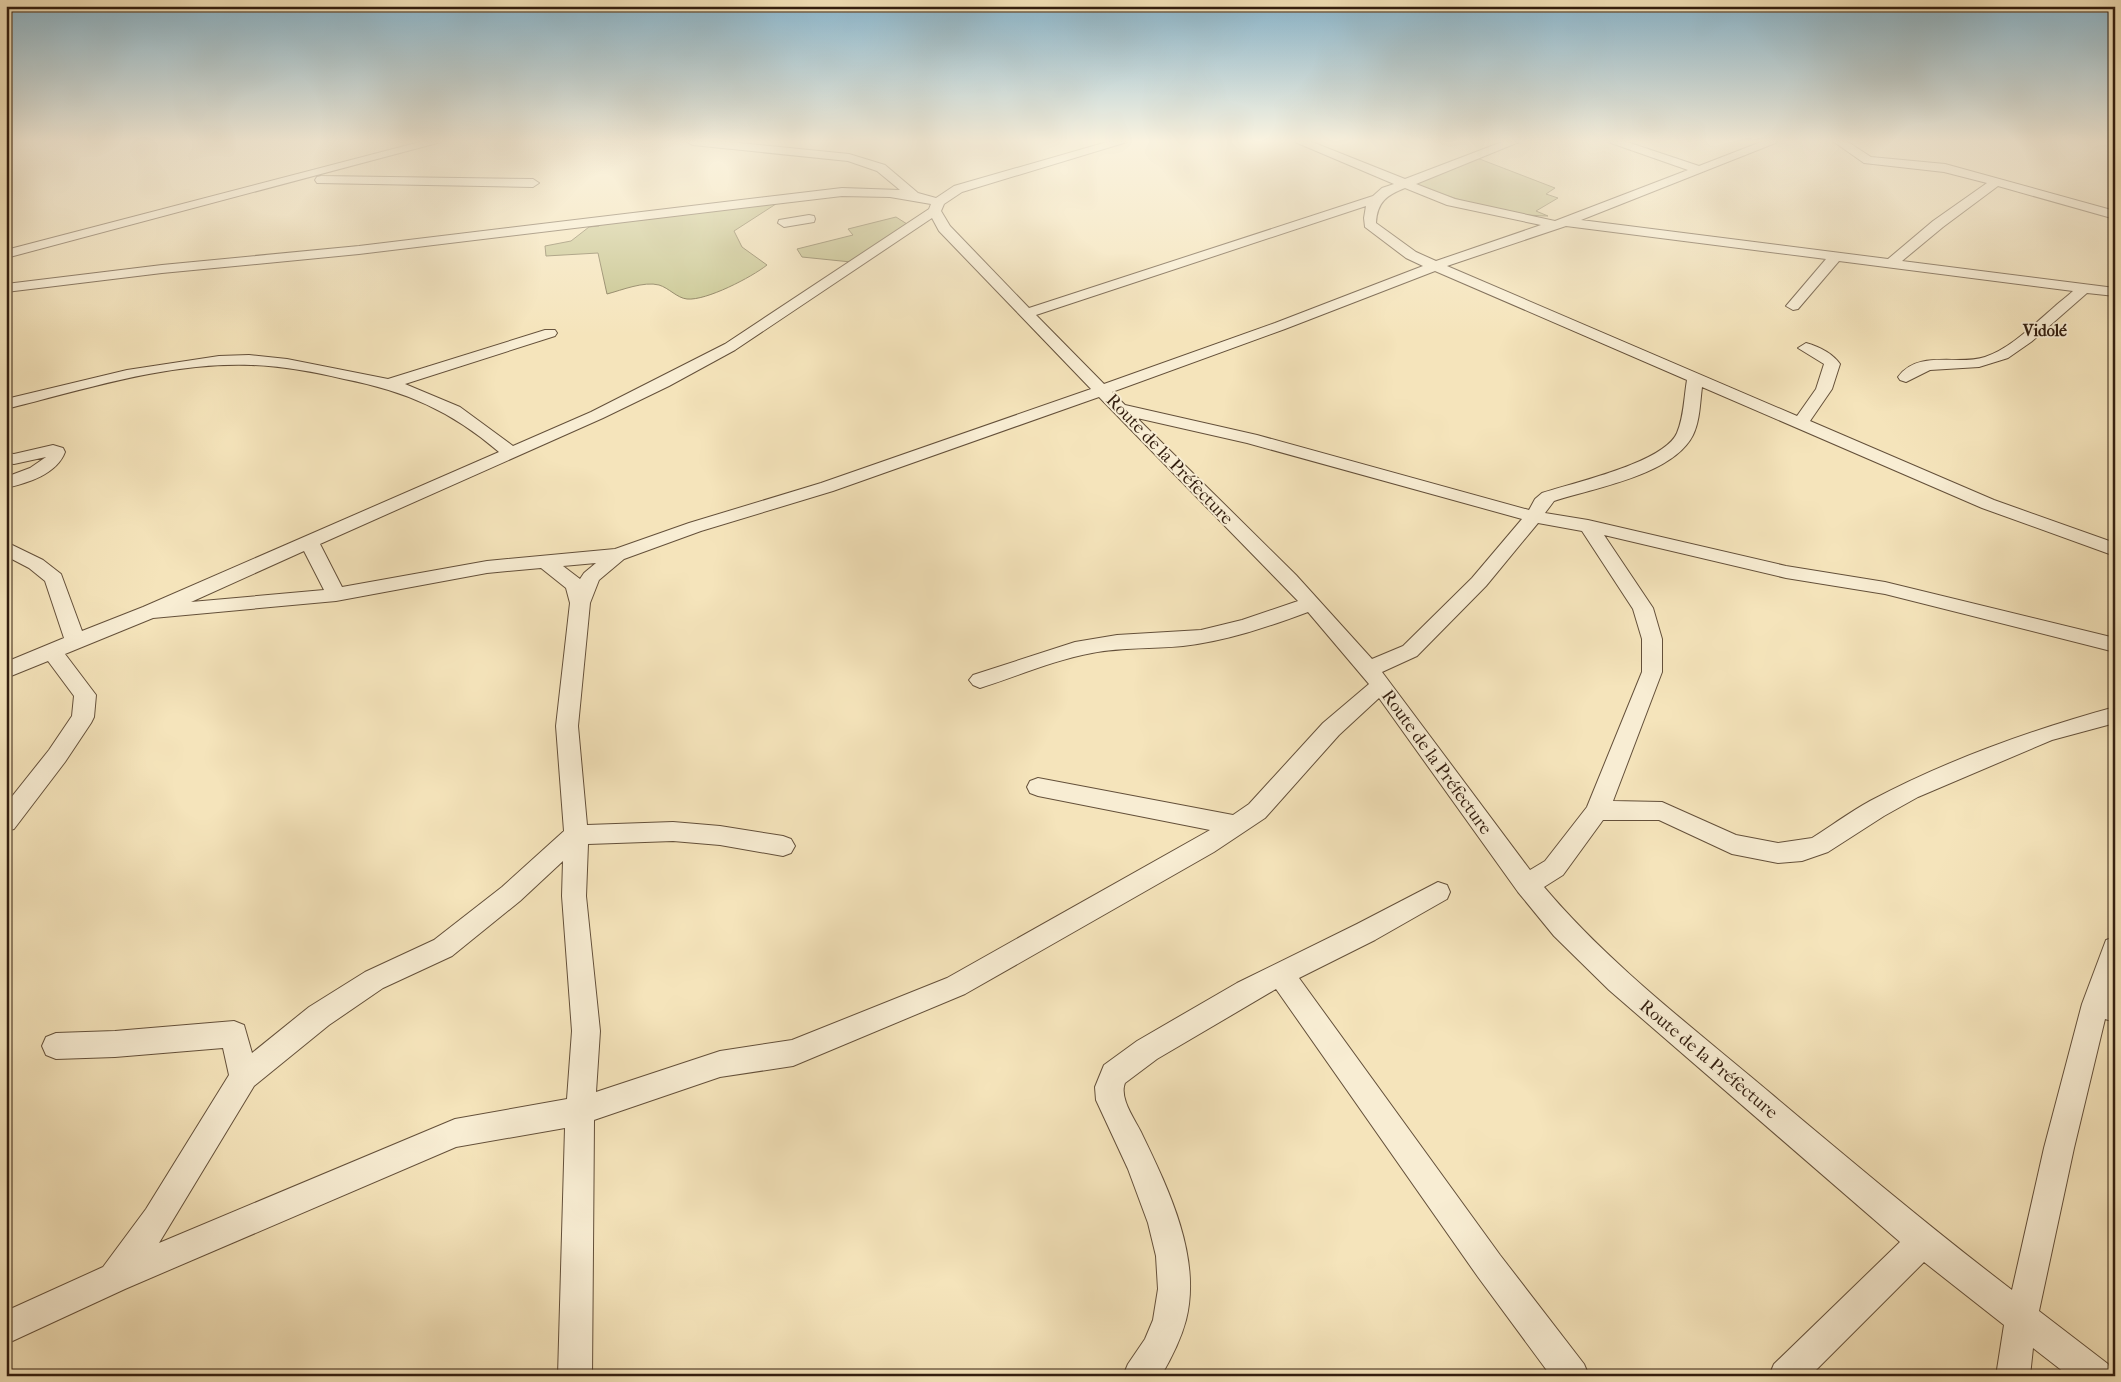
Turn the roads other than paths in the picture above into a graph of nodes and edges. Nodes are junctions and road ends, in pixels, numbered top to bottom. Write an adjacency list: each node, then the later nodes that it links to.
1 (190, 206): 14 (street)
2 (721, 206): 18 (street)
3 (1352, 206): 22 (street)
4 (1371, 206): 17 (street)
5 (1474, 206): 13 (street)
6 (1603, 206): 13 (street)
7 (1962, 206): 16 (street)
8 (2083, 206): 10 (street)
9 (936, 207): 22 (street, Route de la Préfecture); 32 (street)
10 (2115, 215)
11 (809, 219): 12 (street)
12 (784, 223)
13 (1559, 223): 15 (street); 17 (street)
14 (6, 254)
15 (1835, 257): 16 (street); 21 (street)
16 (1890, 264): 19 (street)
17 (1435, 266): 26 (street); 28 (street)
18 (6, 288)
19 (2081, 288): 20 (street); 25 (street)
20 (2115, 292)
21 (1793, 306)
22 (1028, 313): 28 (street, Route de la Préfecture)
23 (550, 333): 27 (street)
24 (1806, 348): 31 (street)
25 (1906, 377)
26 (1694, 379): 31 (street); 35 (street)
27 (392, 383): 29 (street); 32 (street)
28 (1103, 391): 30 (street, Route de la Préfecture); 40 (street)
29 (6, 404)
30 (1119, 409): 35 (street); 44 (street, Route de la Préfecture)
31 (1798, 423): 39 (street)
32 (511, 453): 37 (street)
33 (6, 458): 34 (street)
34 (6, 483)
35 (1534, 517): 36 (street); 50 (street)
36 (1588, 526): 47 (street); 54 (street)
37 (309, 542): 42 (street); 45 (street)
38 (6, 548): 46 (street)
39 (2115, 550)
40 (617, 555): 41 (street); 43 (street)
41 (547, 563): 42 (street); 43 (street)
42 (336, 595): 45 (street)
43 (580, 603): 57 (street)
44 (1311, 603): 50 (street, Route de la Préfecture); 51 (street)
45 (150, 612): 46 (street)
46 (74, 641): 48 (street)
47 (2115, 644)
48 (52, 651): 49 (street); 55 (street)
49 (6, 671)
50 (1375, 677): 56 (street); 59 (street, Route de la Préfecture)
51 (980, 680)
52 (2115, 715): 54 (street)
53 (1038, 787): 56 (street)
54 (1598, 811): 59 (street)
55 (6, 822)
56 (1235, 825): 66 (street)
57 (576, 834): 58 (street); 65 (street); 66 (street)
58 (783, 846)
59 (1528, 885): 67 (street, Route de la Préfecture)
60 (1438, 892): 62 (street)
61 (2115, 948): 63 (street)
62 (1281, 974): 72 (street); 73 (street)
63 (2105, 1007): 69 (street)
64 (56, 1046): 65 (street)
65 (244, 1077): 68 (street)
66 (580, 1111): 68 (street); 71 (street)
67 (1923, 1241): 69 (street, Route de la Préfecture); 74 (street)
68 (114, 1278): 70 (street)
69 (2021, 1319): 75 (street); 76 (street, Route de la Préfecture)
70 (6, 1328)
71 (575, 1376)
72 (1140, 1376)
73 (1572, 1376)
74 (1786, 1376)
75 (2013, 1376)
76 (2096, 1376)

